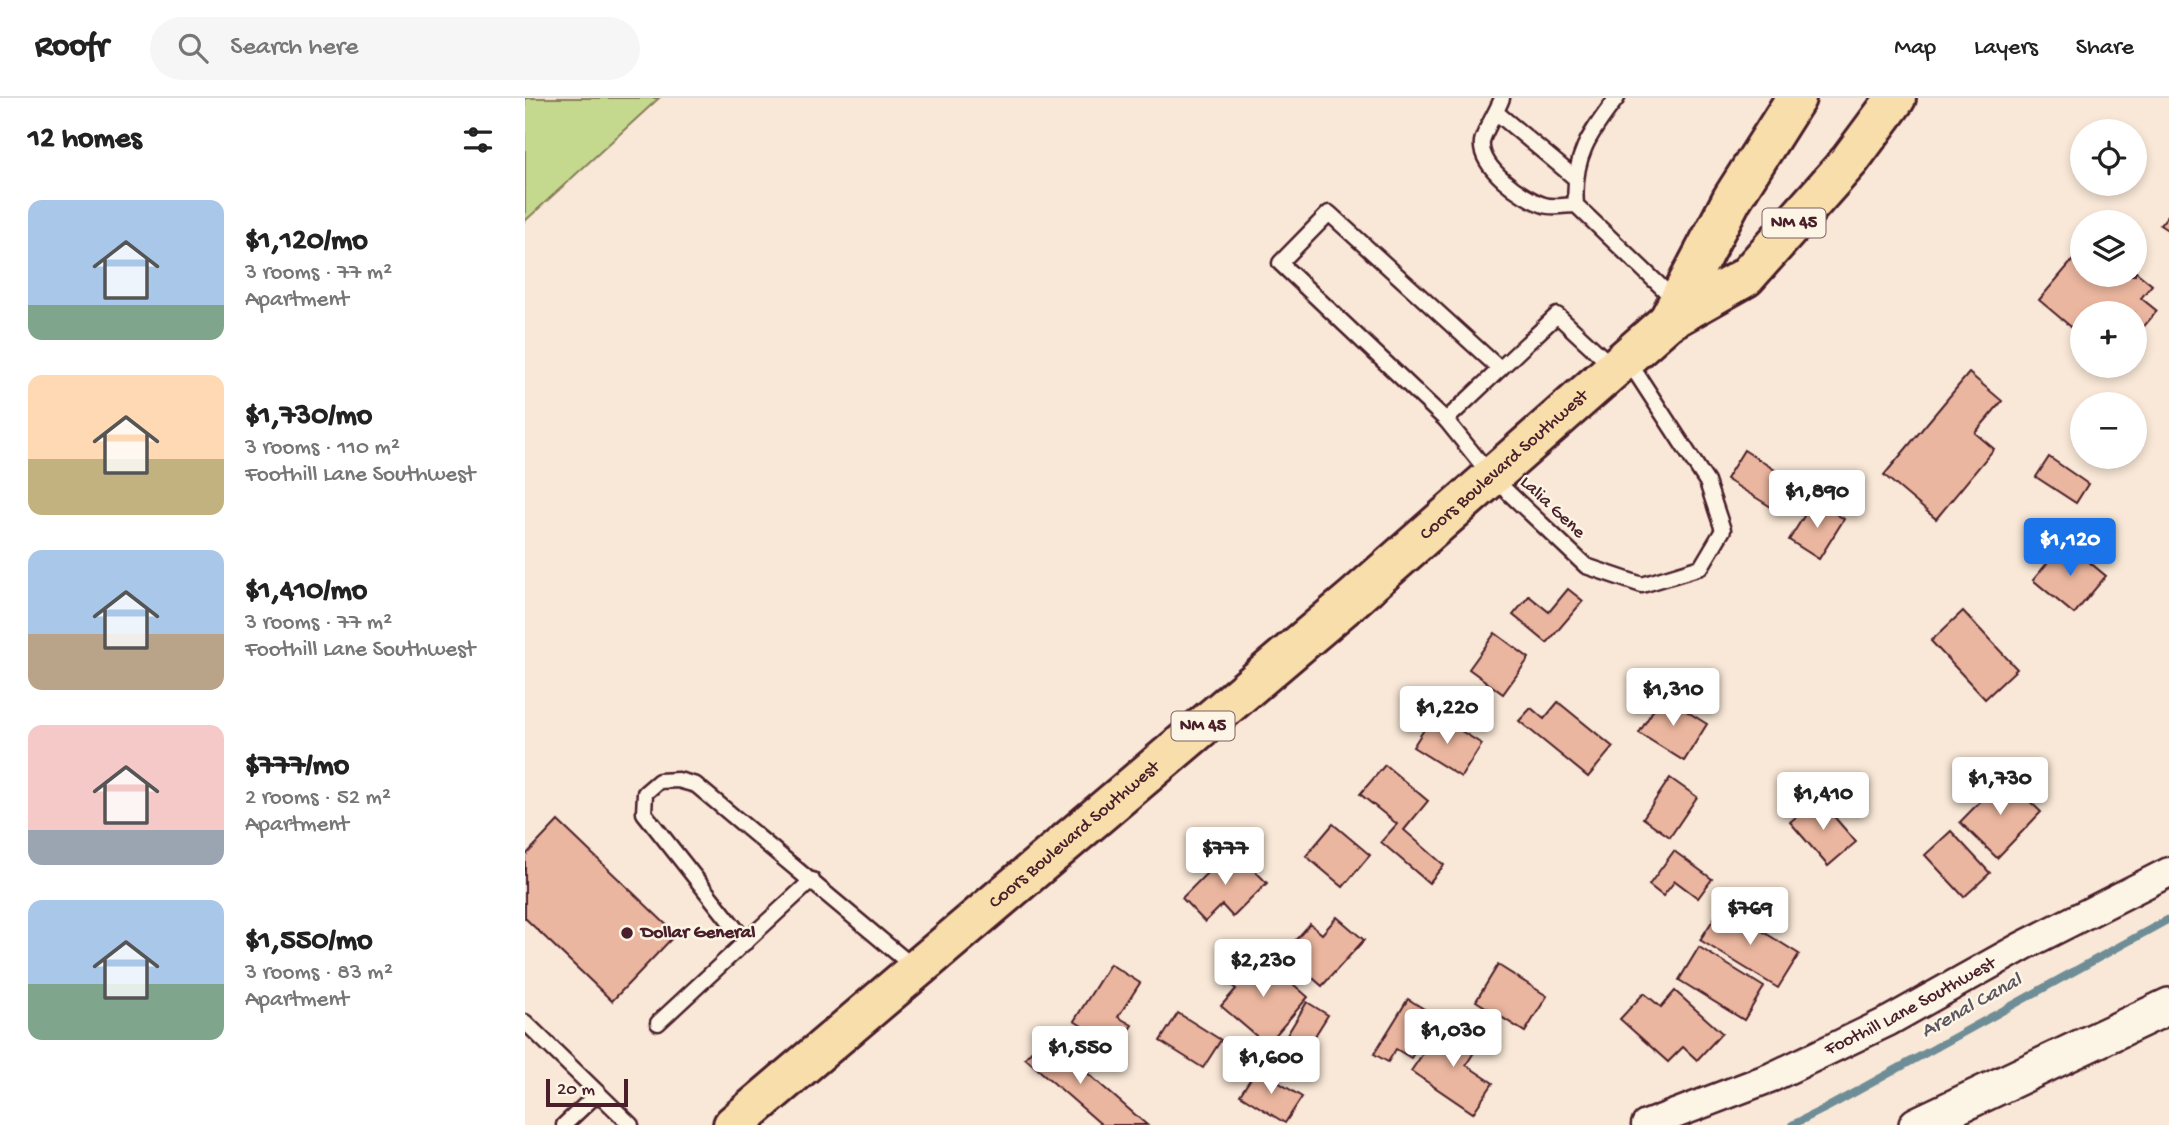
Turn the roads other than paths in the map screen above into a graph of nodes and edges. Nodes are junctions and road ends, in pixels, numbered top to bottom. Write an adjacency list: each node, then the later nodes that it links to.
1 (1502, 98): 5 (lane)
2 (1617, 98): 6 (lane)
3 (1796, 98): 8 (main road, Coors Boulevard Southwest / NM 45)
4 (1896, 98): 8 (main road, Coors Boulevard Southwest / NM 45)
5 (1497, 113): 6 (lane); 7 (lane)
6 (1575, 178): 7 (lane)
7 (1576, 205): 8 (lane)
8 (1673, 312): 9 (main road, Coors Boulevard Southwest / NM 45)
9 (1621, 363): 10 (lane); 12 (main road, Coors Boulevard Southwest / NM 45); 12 (lane, Lalia Gene)
10 (1500, 369): 11 (lane); 11 (lane, Lalia Gene)
11 (1446, 420): 12 (lane, Lalia Gene)
12 (1492, 477): 16 (main road, Coors Boulevard Southwest / NM 45)
13 (2169, 872): 24 (street, Foothill Lane Southwest)
14 (812, 880): 15 (lane); 15 (lane); 16 (lane)
15 (746, 942): 19 (lane)
16 (918, 970): 23 (main road, Coors Boulevard Southwest / NM 45)
17 (2169, 1006): 25 (street)
18 (525, 1022): 20 (lane)
19 (658, 1023)
20 (598, 1093): 21 (lane); 22 (lane)
21 (564, 1125)
22 (631, 1125)
23 (733, 1125)
24 (1646, 1125)
25 (1917, 1125)

